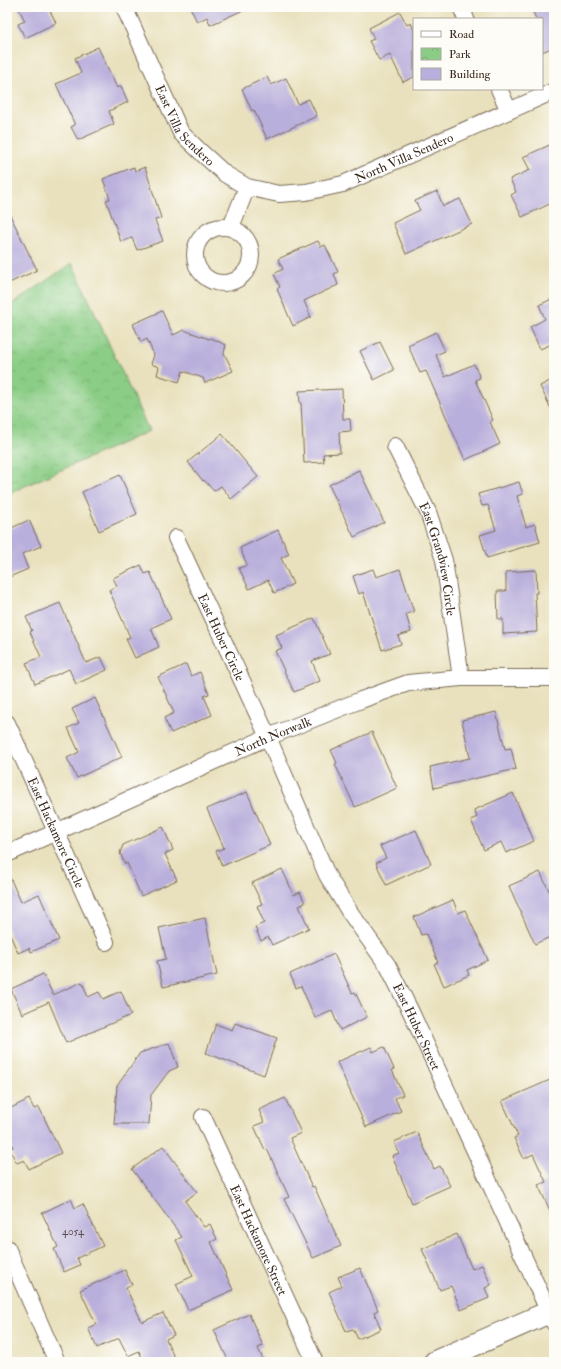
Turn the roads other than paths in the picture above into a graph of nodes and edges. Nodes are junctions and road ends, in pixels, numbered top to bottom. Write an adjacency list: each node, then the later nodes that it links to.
1 (124, 7): 7 (street, East Villa Sendero)
2 (460, 7): 3 (street)
3 (466, 18)
4 (499, 90): 6 (street)
5 (554, 91): 6 (street, North Villa Sendero)
6 (509, 111): 7 (street, North Villa Sendero)
7 (248, 187): 8 (street)
8 (231, 227)
9 (396, 446): 11 (street, East Grandview Circle)
10 (176, 538): 14 (street, East Huber Circle)
11 (461, 678): 12 (street, North Norwalk); 14 (street, North Norwalk)
12 (554, 678)
13 (7, 723): 15 (street, East Hackamore Circle)
14 (268, 737): 15 (street, North Norwalk); 20 (street, East Huber Street)
15 (56, 832): 16 (street, North Norwalk); 17 (street, East Hackamore Circle)
16 (7, 854)
17 (106, 942)
18 (203, 1117): 22 (street, East Hackamore Street)
19 (7, 1248): 21 (street)
20 (552, 1315): 23 (street)
21 (58, 1362)
22 (315, 1362)
23 (435, 1362)

